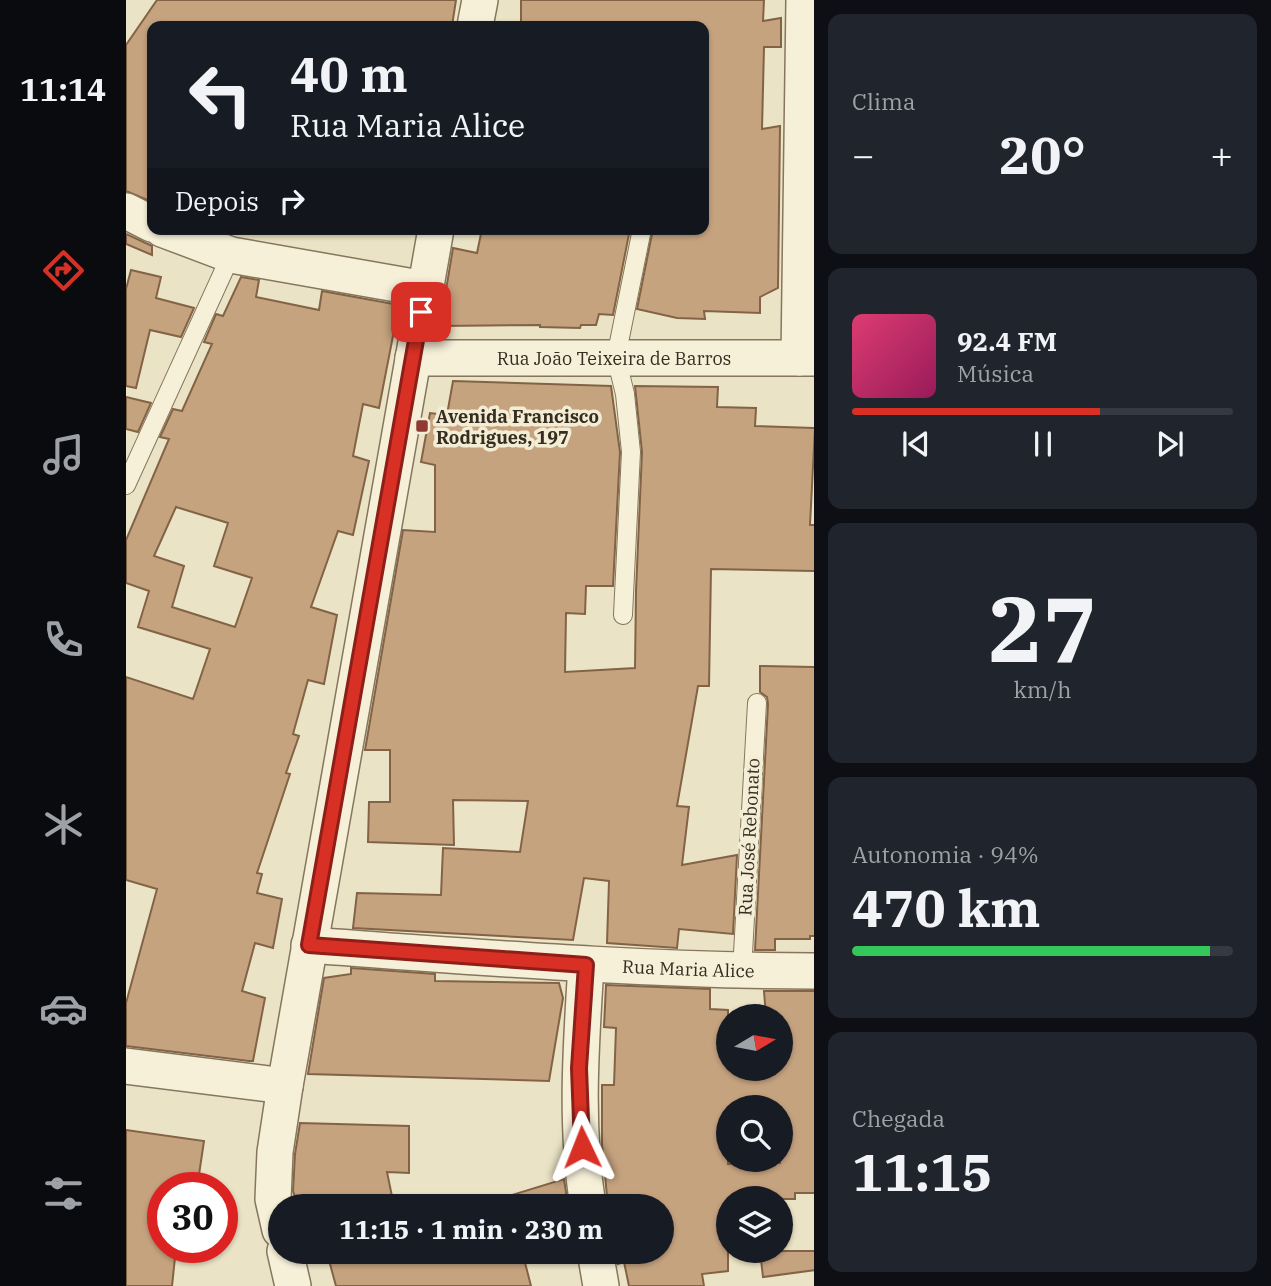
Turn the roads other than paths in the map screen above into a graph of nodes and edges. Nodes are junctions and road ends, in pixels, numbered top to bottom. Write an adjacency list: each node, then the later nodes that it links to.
1 (480, 0): 3 (street)
2 (807, 13): 13 (street)
3 (476, 21)
4 (126, 211): 5 (street)
5 (147, 222)
6 (178, 235): 9 (street)
7 (435, 235): 10 (street)
8 (641, 235): 11 (lane)
9 (231, 255): 10 (street); 14 (lane)
10 (425, 289): 12 (street)
11 (617, 357): 12 (street, Rua João Teixeira de Barros); 13 (street, Rua João Teixeira de Barros); 15 (lane)
12 (414, 358): 17 (street)
13 (807, 358)
14 (126, 485)
15 (623, 615)
16 (757, 703): 19 (lane, Rua José Rebonato)
17 (309, 945): 18 (street, Rua Maria Alice); 22 (street)
18 (586, 965): 19 (street, Rua Maria Alice); 24 (street)
19 (742, 971): 20 (street, Rua Maria Alice)
20 (814, 971)
21 (126, 1066): 22 (street)
22 (285, 1086): 23 (street)
23 (273, 1194)
24 (586, 1194)
25 (288, 1264): 27 (street)
26 (598, 1264): 28 (street)
27 (293, 1286)
28 (601, 1286)

